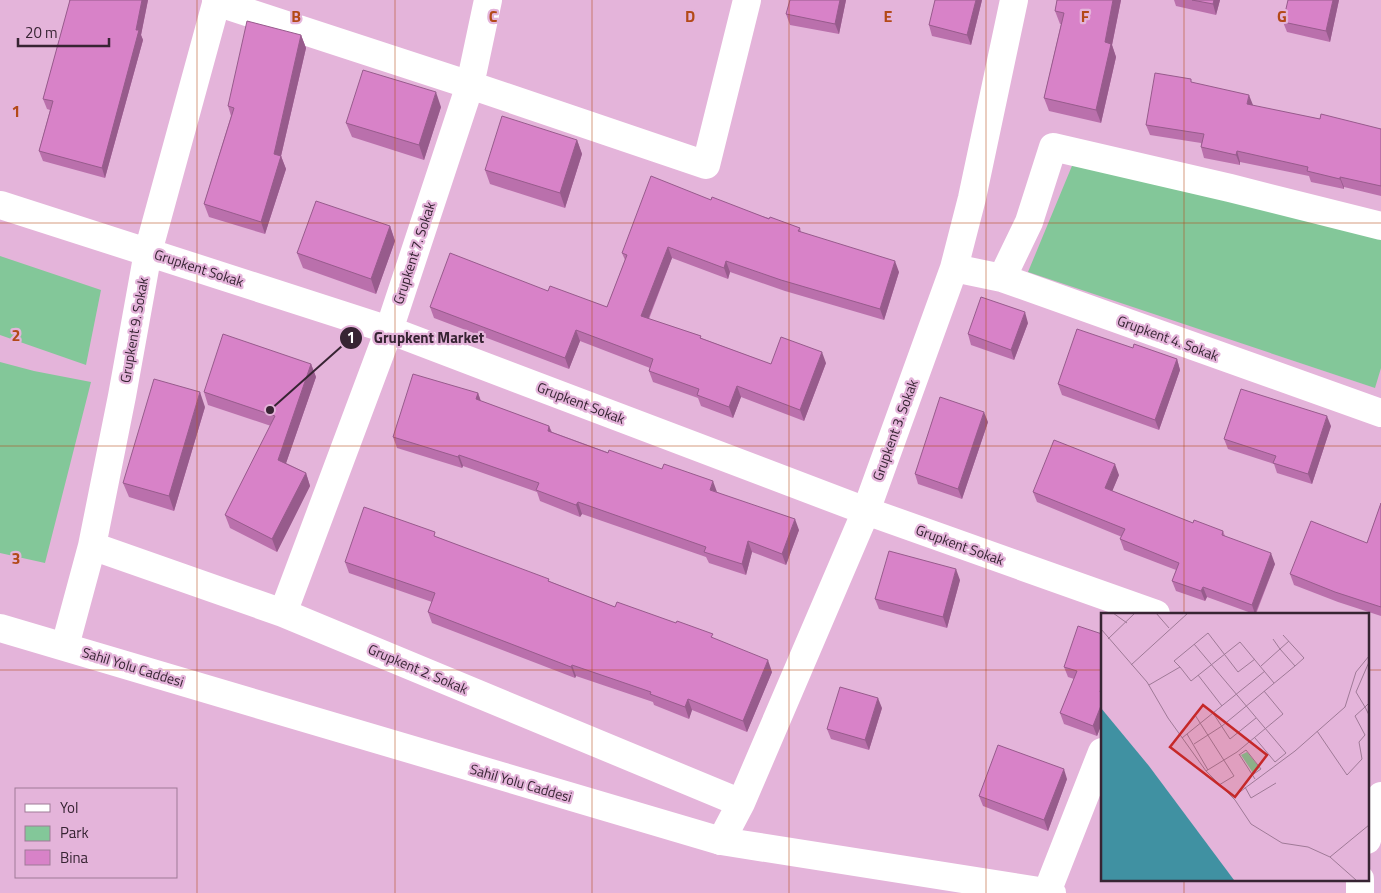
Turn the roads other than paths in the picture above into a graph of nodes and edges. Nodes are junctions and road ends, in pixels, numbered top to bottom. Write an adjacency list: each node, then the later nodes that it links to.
1 (488, 0): 5 (street, Grupkent 7. Sokak)
2 (747, 0): 5 (street)
3 (1014, 0): 9 (street, Grupkent 3. Sokak)
4 (217, 1): 5 (street); 8 (street, Grupkent 9. Sokak)
5 (470, 85): 11 (street, Grupkent 7. Sokak)
6 (1, 205): 8 (street, Grupkent Sokak)
7 (1381, 226): 10 (street)
8 (148, 252): 11 (street, Grupkent Sokak); 14 (street, Grupkent 9. Sokak)
9 (954, 268): 10 (street, Grupkent 4. Sokak); 13 (street, Grupkent 3. Sokak)
10 (1002, 278): 12 (street, Grupkent 4. Sokak)
11 (388, 330): 13 (street, Grupkent Sokak); 15 (street, Grupkent 7. Sokak)
12 (1381, 413)
13 (866, 511): 16 (street, Grupkent Sokak); 21 (street, Grupkent 3. Sokak)
14 (92, 546): 15 (street, Grupkent 2. Sokak); 18 (street, Grupkent 9. Sokak)
15 (283, 613): 21 (street, Grupkent 2. Sokak)
16 (1153, 613)
17 (0, 628): 18 (street, Sahil Yolu Caddesi)
18 (65, 646): 23 (street, Sahil Yolu Caddesi)
19 (1101, 755): 25 (street)
20 (1381, 796): 22 (street)
21 (741, 803): 23 (street, Grupkent 3. Sokak)
22 (1368, 836)
23 (721, 842): 25 (street, Sahil Yolu Caddesi)
24 (1360, 880): 26 (street)
25 (1050, 893)
26 (1360, 893)

